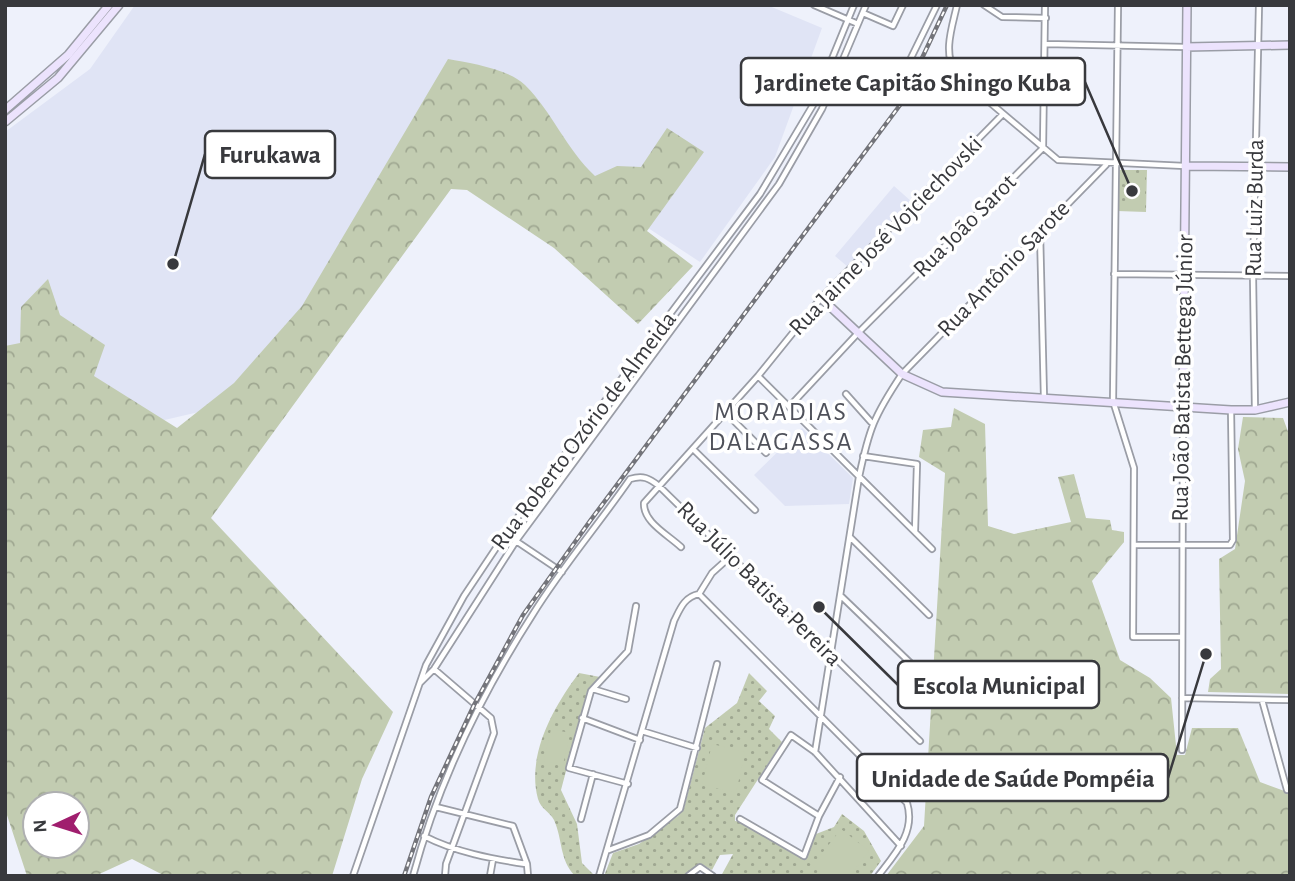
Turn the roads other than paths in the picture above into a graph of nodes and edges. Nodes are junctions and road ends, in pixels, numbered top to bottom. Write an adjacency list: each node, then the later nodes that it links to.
1 (109, 5): 28 (street)
2 (119, 5): 30 (street)
3 (814, 5): 16 (street)
4 (854, 5): 16 (street, Rua Roberto Ozório de Almeida)
5 (866, 5): 14 (street)
6 (903, 5): 14 (street)
7 (937, 5): 25 (street)
8 (957, 5): 29 (street)
9 (984, 5): 15 (street)
10 (1045, 5): 15 (street)
11 (1118, 5): 20 (street)
12 (1187, 5): 24 (street, Rua João Batista Bettega Júnior)
13 (1259, 5): 22 (street, Rua Luiz Burda)
14 (863, 13): 17 (street)
15 (1045, 18): 19 (street)
16 (849, 20): 17 (street); 18 (street, Rua Roberto Ozório de Almeida)
17 (858, 24): 23 (street)
18 (839, 43): 23 (street); 26 (street, Rua Roberto Ozório de Almeida)
19 (1046, 44): 20 (street); 31 (street)
20 (1118, 45): 24 (street); 33 (street)
21 (1290, 45): 22 (street)
22 (1258, 46): 24 (street); 37 (street, Rua Luiz Burda)
23 (849, 47): 27 (street)
24 (1186, 47): 36 (street, Rua João Batista Bettega Júnior)
25 (909, 62)
26 (813, 105): 27 (street); 32 (street, Rua Roberto Ozório de Almeida)
27 (822, 109): 34 (street)
28 (5, 110)
29 (1003, 114): 31 (street); 48 (street, Rua Jaime José Vojciechovski)
30 (5, 122)
31 (1043, 148): 35 (street); 50 (street, Rua João Sarot)
32 (782, 160): 34 (street); 39 (street, Rua Roberto Ozório de Almeida)
33 (1114, 164): 35 (street); 36 (street); 44 (street)
34 (791, 165): 40 (street)
35 (1106, 165): 43 (street, Rua Antônio Sarote)
36 (1185, 166): 37 (street); 45 (street, Rua João Batista Bettega Júnior)
37 (1255, 167): 38 (street); 46 (street, Rua Luiz Burda)
38 (1290, 167)
39 (760, 194): 40 (street); 41 (street, Rua Roberto Ozório de Almeida)
40 (768, 200): 42 (street)
41 (748, 212): 42 (street); 49 (street, Rua Roberto Ozório de Almeida)
42 (756, 218): 51 (street)
43 (1040, 231): 54 (street, Rua Antônio Sarote); 57 (street)
44 (1114, 274): 45 (street); 58 (street)
45 (1184, 275): 46 (street); 61 (street, Rua João Batista Bettega Júnior)
46 (1253, 276): 47 (street); 63 (street, Rua Luiz Burda)
47 (1290, 276)
48 (821, 298): 50 (street); 55 (street, Rua Jaime José Vojciechovski)
49 (662, 328): 51 (street); 52 (street, Rua Roberto Ozório de Almeida)
50 (858, 333): 54 (street); 60 (street, Rua João Sarot)
51 (669, 334): 53 (street)
52 (644, 352): 53 (street); 90 (street, Rua Roberto Ozório de Almeida)
53 (651, 358): 74 (street)
54 (902, 374): 57 (street); 65 (street, Rua Antônio Sarote)
55 (758, 376): 60 (street); 64 (street, Rua Jaime José Vojciechovski)
56 (846, 394): 65 (street)
57 (1044, 399): 58 (street)
58 (1113, 401): 61 (street); 75 (street)
59 (1290, 402): 63 (street)
60 (789, 407): 69 (street)
61 (1182, 407): 62 (street); 76 (street, Rua João Batista Bettega Júnior)
62 (1231, 410): 63 (street); 76 (street)
63 (1255, 410)
64 (726, 413): 66 (street, Rua Jaime José Vojciechovski); 67 (street)
65 (871, 423): 68 (street, Rua Antônio Sarote)
66 (693, 449): 70 (street, Rua Jaime José Vojciechovski); 71 (street)
67 (766, 453)
68 (863, 456): 69 (street, Rua Antônio Sarote); 72 (street)
69 (859, 477): 72 (street); 73 (street, Rua Antônio Sarote)
70 (659, 486): 77 (street, Rua Jaime José Vojciechovski); 79 (street, Rua Júlio Batista Pereira); 80 (street)
71 (755, 510)
72 (915, 532): 78 (street)
73 (850, 538): 82 (street, Rua Antônio Sarote); 84 (street)
74 (516, 541): 80 (street); 88 (street)
75 (1134, 545): 76 (street); 85 (street)
76 (1181, 545): 85 (street, Rua João Batista Bettega Júnior)
77 (681, 547)
78 (932, 549)
79 (732, 555): 81 (street); 86 (street, Rua Júlio Batista Pereira)
80 (563, 572): 96 (street)
81 (699, 594): 98 (street); 99 (street)
82 (841, 597): 86 (street, Rua Antônio Sarote); 89 (street)
83 (636, 606): 91 (street)
84 (929, 615)
85 (1181, 637): 92 (street, Rua João Batista Bettega Júnior)
86 (832, 656): 98 (street, Rua Antônio Sarote); 101 (street, Rua Júlio Batista Pereira)
87 (717, 664): 102 (street)
88 (434, 670): 90 (street); 96 (street)
89 (926, 678)
90 (419, 684): 120 (street, Rua Roberto Ozório de Almeida)
91 (593, 689): 93 (street); 97 (street)
92 (1182, 698): 94 (street); 103 (street, Rua João Batista Bettega Júnior)
93 (626, 699)
94 (1262, 700): 95 (street); 108 (street)
95 (1290, 700)
96 (478, 710): 109 (street); 110 (street)
97 (582, 718): 100 (street); 105 (street)
98 (822, 718): 104 (street, Rua Antônio Sarote); 115 (street)
99 (642, 732): 100 (street); 102 (street)
100 (640, 740): 107 (street)
101 (920, 741)
102 (697, 748): 117 (street)
103 (1182, 750)
104 (815, 752): 106 (street); 111 (street)
105 (593, 774): 107 (street); 112 (street)
106 (840, 777): 111 (street); 115 (street)
107 (628, 784): 117 (street)
108 (1287, 790)
109 (435, 807): 110 (street); 114 (street)
110 (464, 813): 116 (street); 119 (street)
111 (818, 816): 113 (street)
112 (581, 819)
113 (740, 819)
114 (424, 836): 116 (street); 121 (street)
115 (901, 846): 128 (street)
116 (452, 847): 118 (street); 122 (street)
117 (609, 850): 125 (street)
118 (494, 859): 119 (street); 123 (street)
119 (527, 864): 124 (street)
120 (352, 876)
121 (413, 876)
122 (445, 876)
123 (490, 876)
124 (528, 876)
125 (599, 876)
126 (688, 876): 127 (street)
127 (713, 876)
128 (878, 876)

